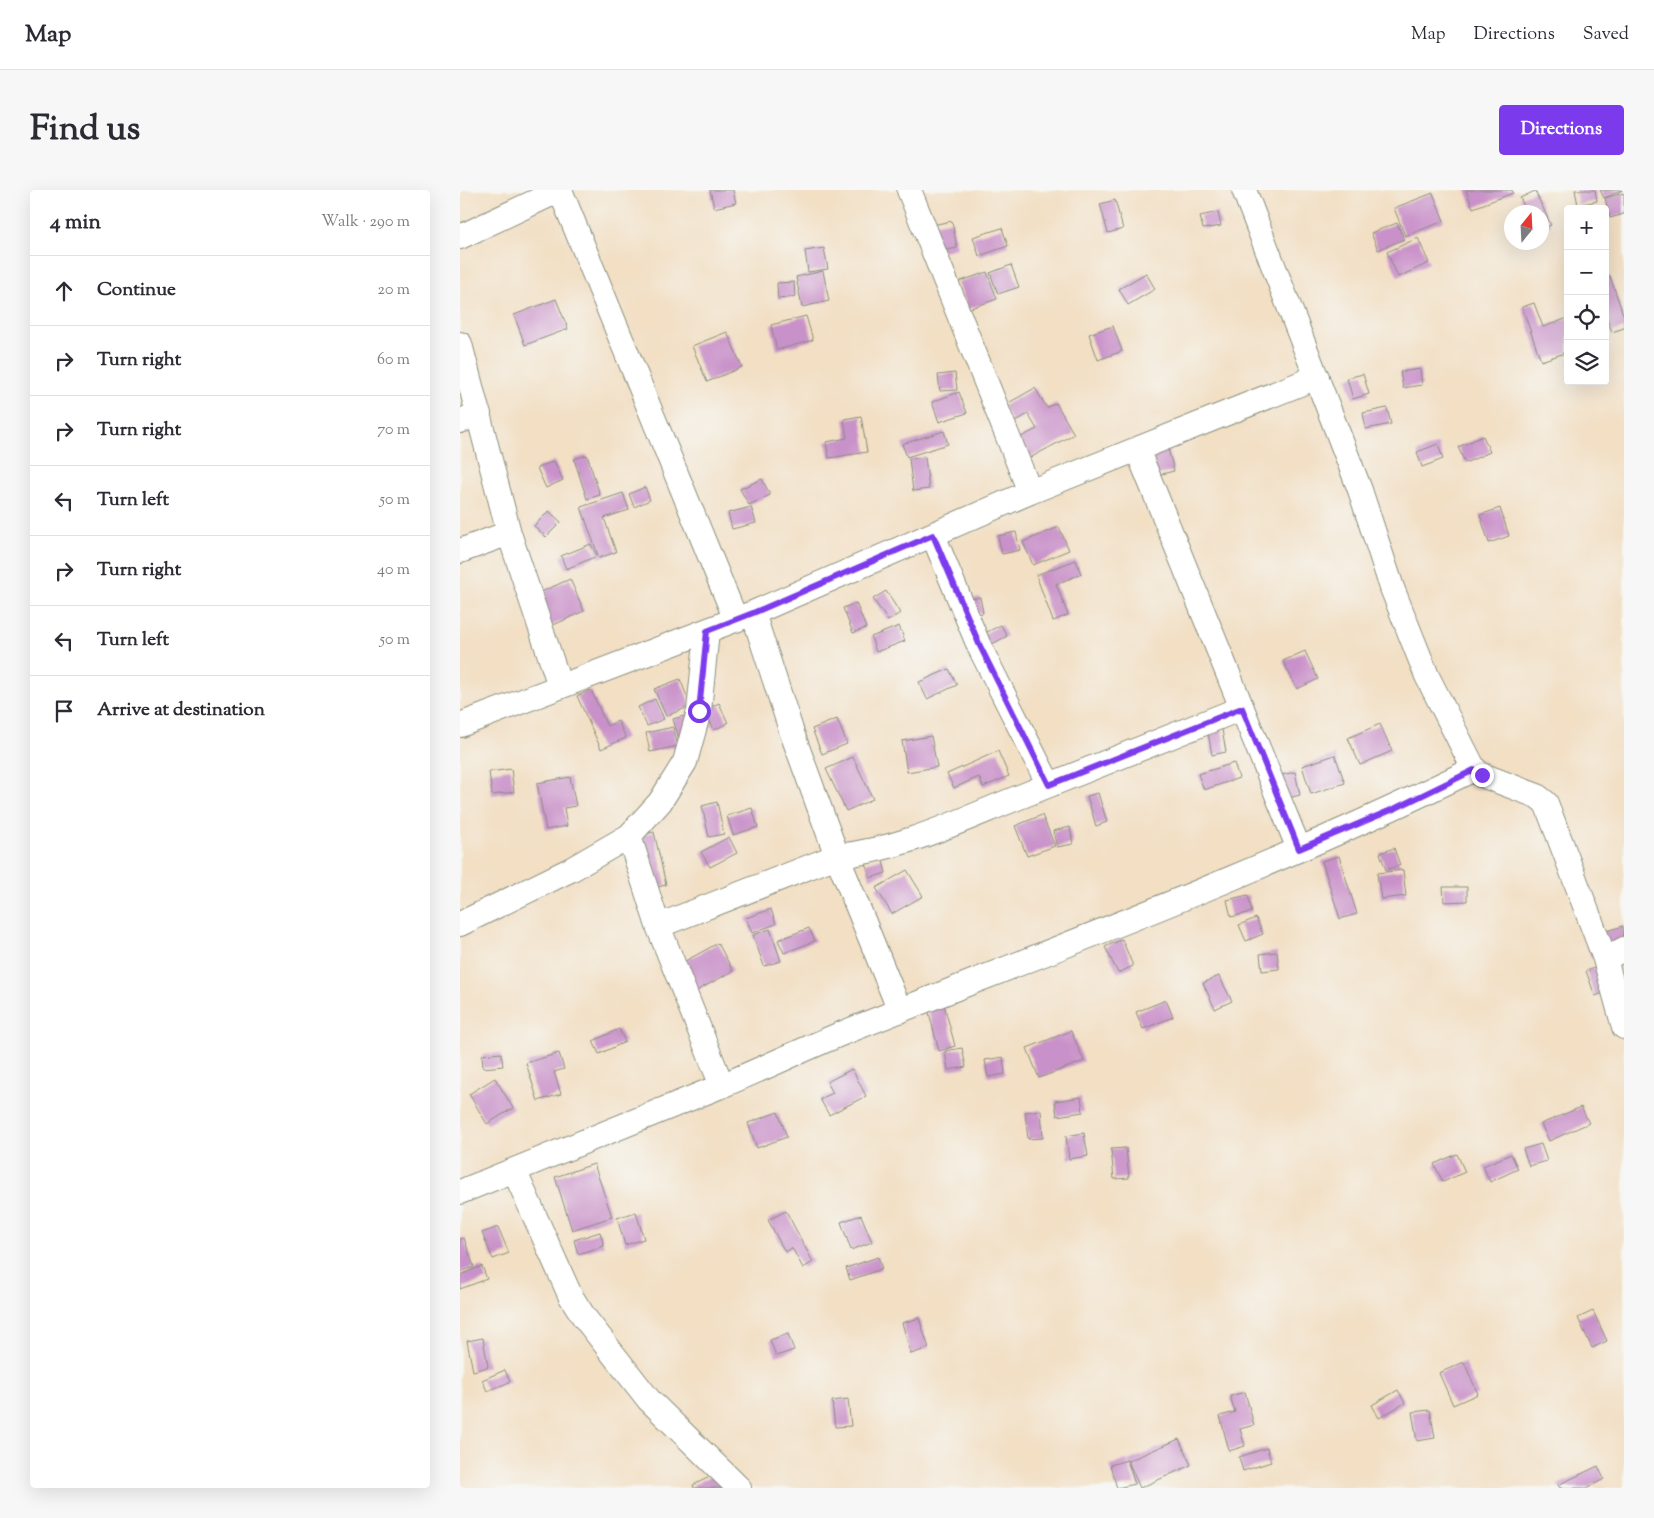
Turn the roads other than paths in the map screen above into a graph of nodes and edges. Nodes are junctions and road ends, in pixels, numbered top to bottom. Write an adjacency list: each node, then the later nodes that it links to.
1 (560, 190): 4 (street); 13 (street)
2 (909, 190): 9 (street)
3 (1244, 190): 6 (street)
4 (460, 237)
5 (460, 344): 7 (street)
6 (1317, 377): 8 (street); 18 (street)
7 (469, 418): 10 (street)
8 (1137, 449): 9 (street); 16 (street)
9 (1030, 492): 11 (street)
10 (509, 533): 12 (street); 15 (street)
11 (933, 535): 13 (street); 19 (street)
12 (460, 551)
13 (744, 616): 14 (street); 22 (street)
14 (707, 631): 15 (street); 20 (street)
15 (560, 686): 17 (street)
16 (1242, 708): 19 (street); 21 (street)
17 (460, 725)
18 (1474, 770): 21 (street); 25 (street)
19 (1049, 785): 22 (street)
20 (628, 836): 23 (street); 24 (street)
21 (1299, 849): 26 (street)
22 (838, 856): 24 (street); 26 (street)
23 (460, 924)
24 (658, 926): 28 (street)
25 (1615, 954): 27 (street)
26 (900, 1011): 28 (street)
27 (1624, 1027)
28 (722, 1086): 29 (street)
29 (514, 1170): 30 (street); 31 (street)
30 (460, 1192)
31 (739, 1488)

